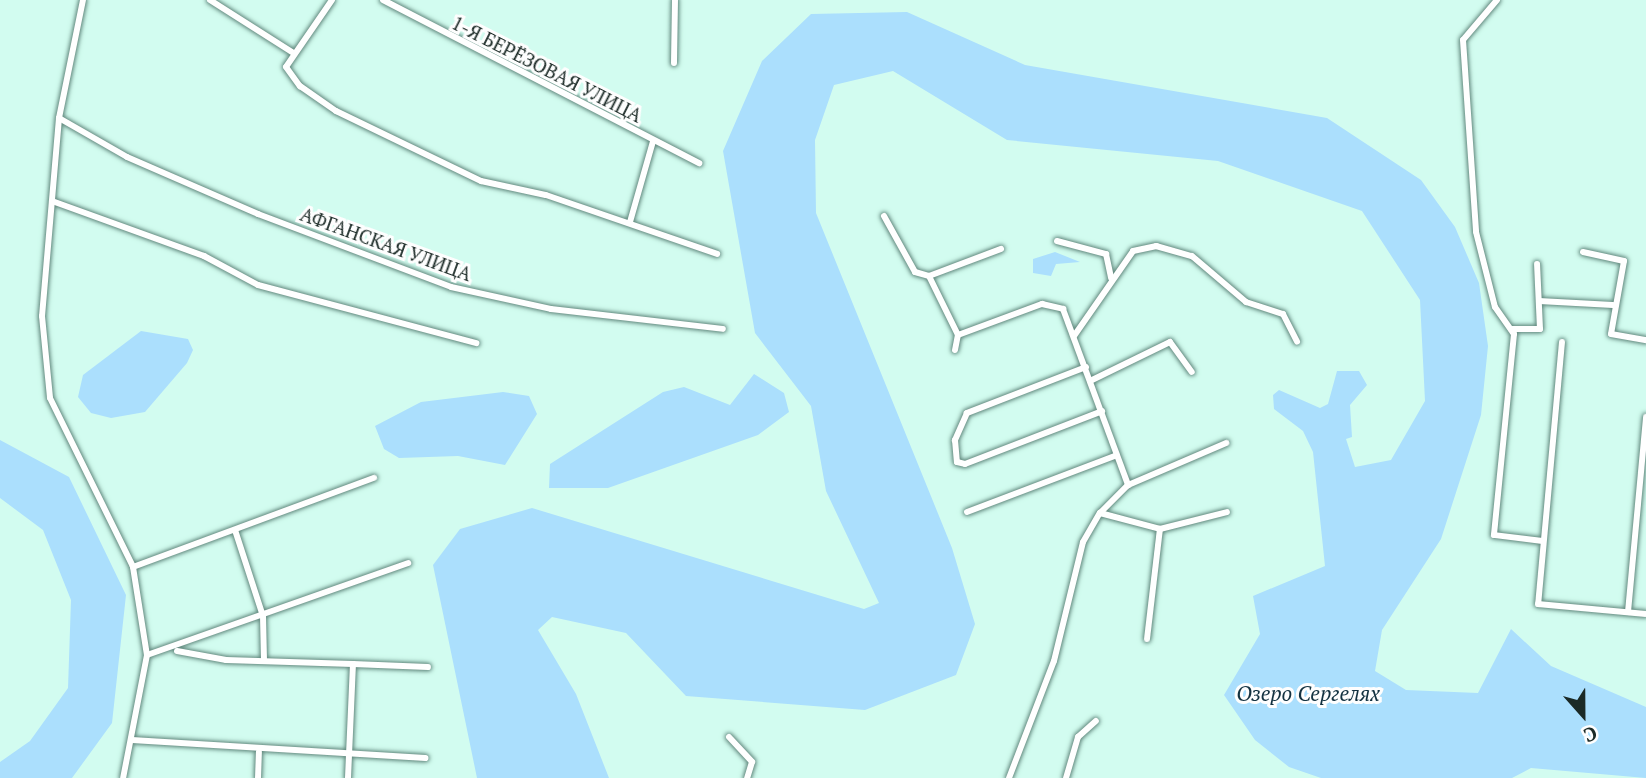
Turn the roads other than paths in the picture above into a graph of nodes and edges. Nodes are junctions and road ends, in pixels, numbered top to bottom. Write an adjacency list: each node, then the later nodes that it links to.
1 (83, 0): 9 (street)
2 (210, 0): 7 (street)
3 (332, 0): 7 (street)
4 (383, 0): 10 (street, 1-Я БЕРЁЗОВАЯ УЛИЦА)
5 (675, 0): 8 (street)
6 (1497, 0): 25 (street)
7 (292, 52): 14 (street)
8 (674, 63)
9 (59, 118): 12 (street); 24 (street, АФГАНСКАЯ УЛИЦА)
10 (653, 141): 11 (street, 1-Я БЕРЁЗОВАЯ УЛИЦА); 14 (street)
11 (699, 163)
12 (51, 201): 31 (street); 49 (street)
13 (884, 216): 20 (street)
14 (630, 222): 18 (street)
15 (1057, 241): 21 (street)
16 (1001, 249): 20 (street)
17 (1583, 251): 23 (street)
18 (717, 254)
19 (1538, 264): 22 (street)
20 (929, 276): 26 (street)
21 (1111, 278): 27 (street); 29 (street)
22 (1539, 300): 23 (street); 25 (street)
23 (1613, 306): 28 (street)
24 (723, 329)
25 (1511, 330): 47 (street)
26 (958, 335): 27 (street); 32 (street)
27 (1074, 336): 33 (street)
28 (1646, 340)
29 (1297, 342)
30 (1562, 342): 47 (street)
31 (476, 343)
32 (955, 350)
33 (1086, 367): 35 (street); 36 (street)
34 (1192, 372): 35 (street)
35 (1090, 381): 36 (street)
36 (1102, 411): 39 (street)
37 (1646, 417): 50 (street)
38 (1226, 443): 41 (street)
39 (1117, 455): 41 (street); 42 (street)
40 (374, 478): 46 (street)
41 (1128, 485): 44 (street)
42 (967, 512)
43 (1227, 512): 45 (street)
44 (1100, 513): 45 (street); 69 (street)
45 (1160, 529): 53 (street)
46 (235, 530): 49 (street); 52 (street)
47 (1542, 541): 50 (street)
48 (408, 563): 52 (street)
49 (133, 567): 55 (street)
50 (1628, 612): 51 (street)
51 (1646, 614)
52 (263, 616): 54 (street); 56 (street)
53 (1147, 639)
54 (175, 650): 55 (street); 56 (street)
55 (148, 655): 61 (street)
56 (264, 659): 57 (street)
57 (353, 664): 58 (street); 63 (street)
58 (428, 667)
59 (1096, 721): 70 (street)
60 (729, 737): 68 (street)
61 (132, 740): 62 (street); 65 (street)
62 (259, 752): 63 (street); 66 (street)
63 (349, 755): 64 (street); 67 (street)
64 (425, 758)
65 (123, 778)
66 (258, 778)
67 (348, 778)
68 (747, 778)
69 (1009, 778)
70 (1066, 778)

